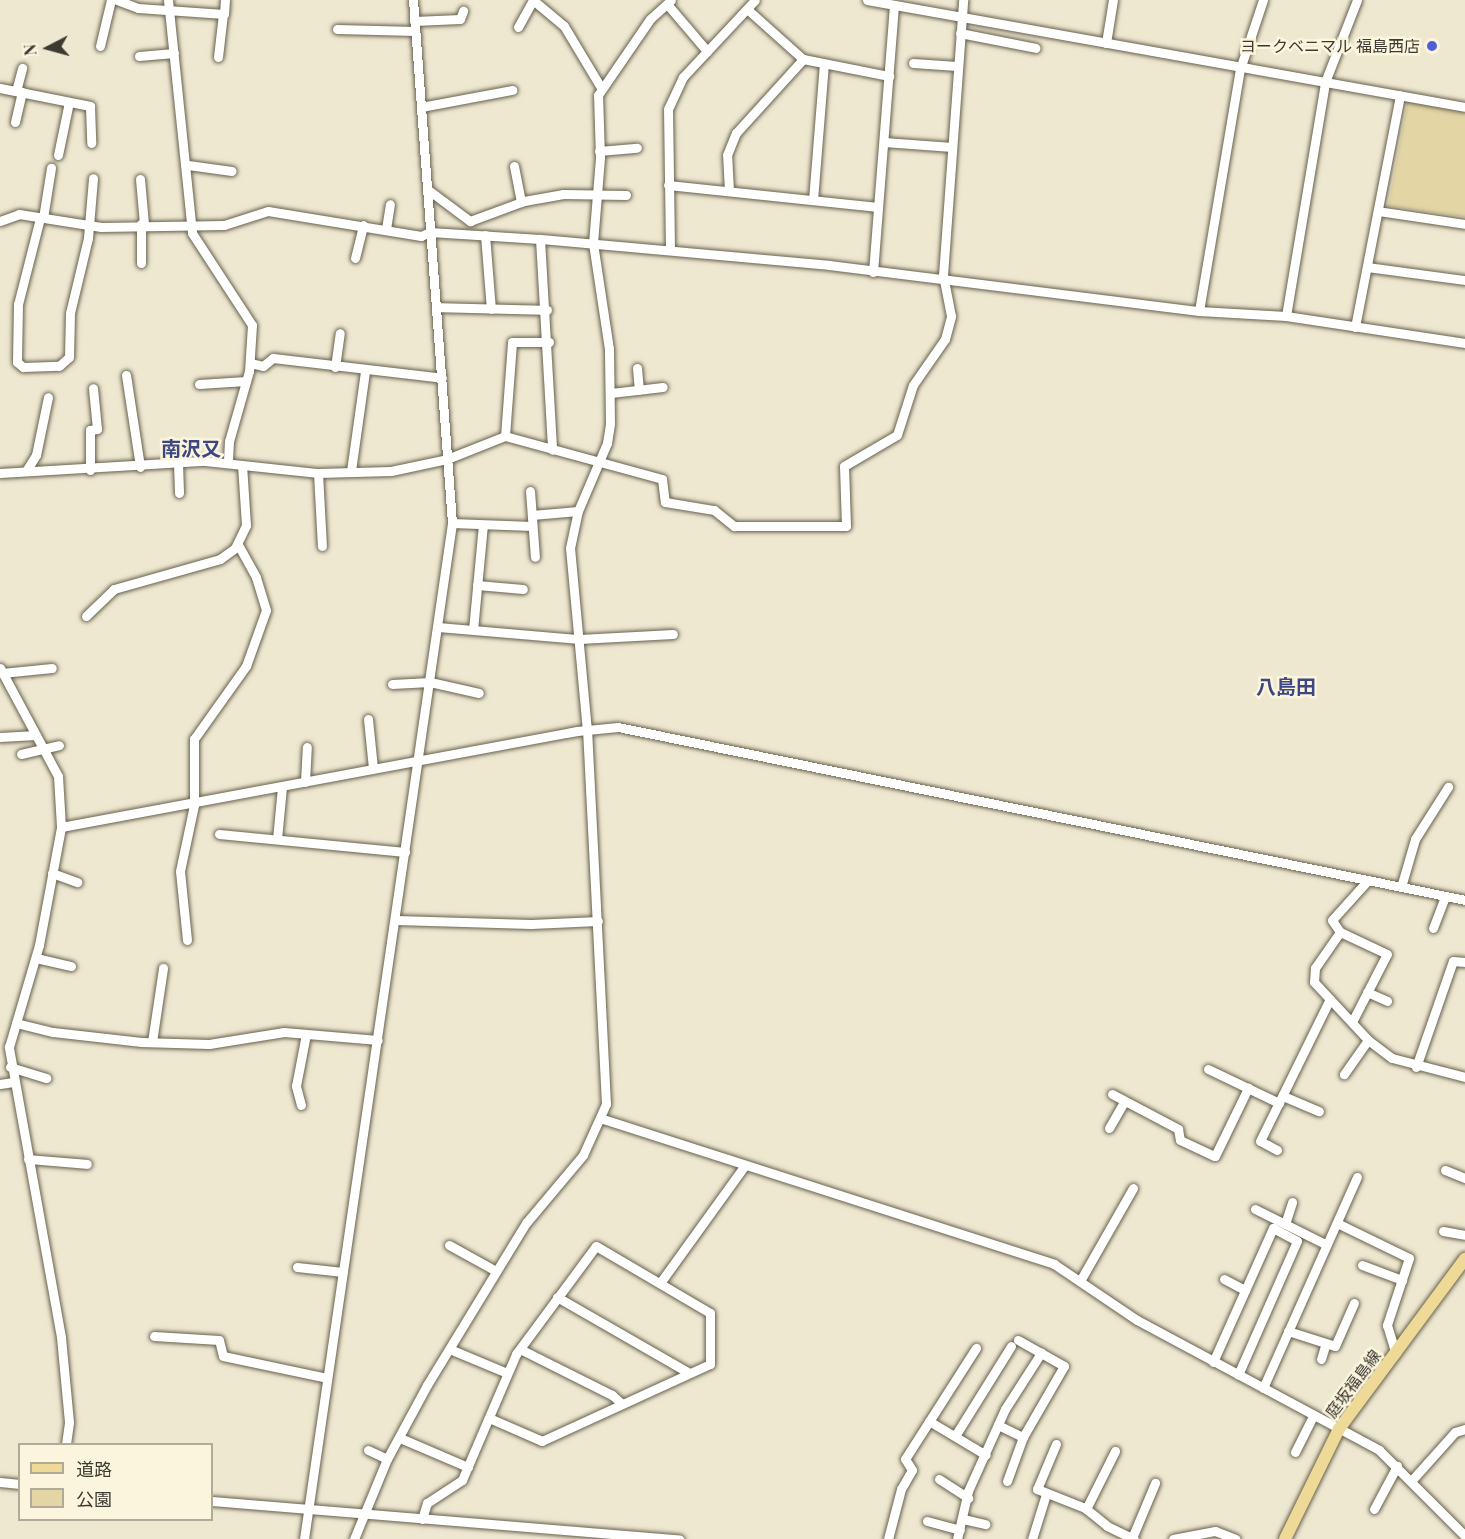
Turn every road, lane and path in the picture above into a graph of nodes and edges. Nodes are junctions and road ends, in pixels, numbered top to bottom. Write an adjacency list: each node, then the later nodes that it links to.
1 (111, 0): 25 (street)
2 (117, 0): 13 (street)
3 (225, 0): 18 (street)
4 (413, 0): 20 (street)
5 (533, 0): 21 (street); 39 (street)
6 (755, 0): 16 (street)
7 (867, 0): 15 (street)
8 (963, 0): 19 (street)
9 (1113, 0): 24 (street)
10 (1263, 0): 36 (street)
11 (1357, 0): 38 (street)
12 (669, 2): 27 (street); 39 (street)
13 (167, 4): 18 (street); 28 (street)
14 (910, 4): 15 (street); 19 (street)
15 (894, 6): 37 (street)
16 (747, 9): 27 (street); 31 (street)
17 (463, 11): 20 (street)
18 (223, 14): 30 (street)
19 (962, 18): 23 (street); 24 (street)
20 (415, 26): 22 (street); 45 (street)
21 (518, 27)
22 (337, 29)
23 (960, 33): 26 (street); 34 (street)
24 (1106, 44): 36 (street)
25 (100, 46)
26 (1036, 48)
27 (707, 51): 60 (street)
28 (174, 53): 29 (street); 54 (street)
29 (139, 56)
30 (218, 57)
31 (803, 59): 33 (street); 62 (street)
32 (913, 63): 34 (street)
33 (824, 64): 37 (street); 65 (street)
34 (957, 66): 50 (street)
35 (22, 68): 42 (street)
36 (1240, 69): 38 (street); 92 (street)
37 (890, 76): 48 (street)
38 (1325, 82): 43 (street); 93 (street)
39 (600, 86): 52 (street)
40 (0, 88): 42 (street)
41 (512, 90): 45 (street)
42 (19, 92): 44 (street); 47 (street)
43 (1400, 95): 46 (street); 69 (street)
44 (69, 102): 49 (street); 53 (street)
45 (421, 107): 61 (street)
46 (1465, 107)
47 (15, 122)
48 (885, 142): 50 (street); 68 (street)
49 (91, 143)
50 (952, 147): 87 (street)
51 (637, 148): 52 (street)
52 (599, 151): 63 (street)
53 (58, 155)
54 (188, 165): 57 (street); 72 (street)
55 (514, 166): 66 (street)
56 (51, 168): 70 (street)
57 (232, 171)
58 (93, 178): 76 (street)
59 (140, 179): 73 (street)
60 (668, 185): 62 (street); 82 (street)
61 (427, 189): 66 (street); 78 (street)
62 (729, 191): 65 (street)
63 (598, 192): 64 (street); 66 (street); 81 (street)
64 (626, 195)
65 (813, 200): 68 (street)
66 (521, 202)
67 (390, 204): 77 (street)
68 (878, 207): 86 (street)
69 (1378, 211): 74 (street); 85 (street)
70 (41, 218): 71 (street); 76 (street); 76 (street)
71 (0, 221)
72 (191, 223): 73 (street); 75 (street); 98 (street)
73 (142, 224): 76 (street); 84 (street)
74 (1465, 224)
75 (363, 225): 77 (street); 83 (street)
76 (90, 226)
77 (386, 230): 78 (street)
78 (430, 232): 79 (street); 89 (street)
79 (485, 235): 80 (street); 90 (street)
80 (540, 239): 81 (street); 91 (street)
81 (593, 243): 82 (street); 109 (street)
82 (670, 250): 86 (street)
83 (355, 258)
84 (141, 263)
85 (1367, 267): 88 (street); 94 (street)
86 (873, 272): 87 (street)
87 (945, 280): 92 (street); 116 (street)
88 (1465, 280)
89 (436, 307): 90 (street); 103 (street)
90 (491, 309): 91 (street)
91 (548, 310): 96 (street)
92 (1199, 311): 93 (street)
93 (1286, 316): 94 (street)
94 (1355, 327): 97 (street)
95 (339, 333): 99 (street)
96 (549, 342): 111 (street); 112 (street)
97 (1465, 343)
98 (250, 363): 99 (street); 104 (street)
99 (335, 367): 101 (street)
100 (637, 368): 108 (street)
101 (365, 372): 103 (street); 121 (street)
102 (126, 375): 118 (street)
103 (442, 378): 113 (street)
104 (246, 381): 105 (street); 115 (street)
105 (199, 384)
106 (663, 387): 108 (street)
107 (93, 388): 119 (street)
108 (639, 390): 109 (street)
109 (611, 393): 116 (street)
110 (48, 397): 120 (street)
111 (505, 436): 112 (street); 113 (street)
112 (552, 450): 116 (street)
113 (447, 459): 121 (street); 128 (street)
114 (178, 463): 115 (street); 118 (street); 125 (street)
115 (228, 463): 117 (street)
116 (598, 463): 126 (street)
117 (242, 465): 123 (street); 131 (street)
118 (140, 467): 119 (street)
119 (90, 470): 120 (street)
120 (26, 471): 122 (street)
121 (351, 471): 123 (street)
122 (0, 473)
123 (318, 473): 132 (street)
124 (530, 491): 127 (street)
125 (179, 492)
126 (578, 511): 127 (street); 140 (street)
127 (532, 515): 130 (street)
128 (452, 523): 129 (street); 137 (street)
129 (483, 525): 130 (street); 134 (street)
130 (532, 526): 133 (street)
131 (238, 545): 136 (street); 159 (street)
132 (322, 546)
133 (535, 557)
134 (477, 585): 135 (street); 138 (street)
135 (523, 589)
136 (86, 616)
137 (438, 627): 138 (street); 143 (street)
138 (472, 630): 140 (street)
139 (673, 634): 140 (street)
140 (579, 639): 147 (street)
141 (52, 668): 142 (street)
142 (1, 670): 148 (street)
143 (430, 682): 144 (street); 145 (street); 154 (street)
144 (392, 684)
145 (479, 693)
146 (368, 719): 155 (street)
147 (587, 731): 154 (street); 165 (street); 171 (street)
148 (36, 735): 149 (street); 152 (street)
149 (0, 736)
150 (59, 746): 152 (street)
151 (306, 747): 156 (street)
152 (44, 749): 153 (street); 160 (street)
153 (21, 754)
154 (418, 762): 155 (street); 163 (street)
155 (373, 768): 156 (street)
156 (305, 782): 157 (street)
157 (282, 787): 159 (street); 162 (street)
158 (1448, 788): 167 (street)
159 (194, 805): 160 (street); 174 (street)
160 (61, 827): 164 (street)
161 (219, 834): 162 (street)
162 (277, 839): 163 (street)
163 (405, 852): 170 (street)
164 (52, 873): 166 (street); 175 (street)
165 (1368, 880): 167 (street); 173 (street)
166 (77, 882)
167 (1401, 887): 168 (street)
168 (1445, 896): 169 (street); 172 (street)
169 (1465, 900)
170 (396, 920): 171 (street); 185 (street)
171 (598, 921): 202 (street)
172 (1433, 928)
173 (1340, 932): 179 (street); 180 (street)
174 (187, 940)
175 (36, 958): 177 (street); 183 (street)
176 (1465, 962): 189 (street)
177 (71, 966)
178 (163, 968): 187 (street)
179 (1367, 992): 181 (street); 182 (street)
180 (1330, 999): 182 (street); 198 (street)
181 (1387, 1001)
182 (1352, 1022): 186 (street)
183 (16, 1023): 187 (street); 188 (street)
184 (306, 1034): 185 (street); 187 (street); 200 (street)
185 (378, 1040): 224 (street)
186 (1368, 1040): 189 (street); 191 (street)
187 (152, 1042)
188 (10, 1067): 193 (street); 194 (street)
189 (1416, 1067): 192 (street)
190 (1208, 1069): 196 (street)
191 (1344, 1074)
192 (1465, 1077)
193 (46, 1078)
194 (13, 1083): 195 (street); 205 (street)
195 (0, 1084)
196 (1248, 1088): 198 (street); 199 (street)
197 (1112, 1094): 199 (street)
198 (1281, 1100): 201 (street); 204 (street)
199 (1124, 1102): 203 (street)
200 (301, 1105)
201 (1319, 1111)
202 (603, 1119): 207 (street); 223 (street)
203 (1109, 1128)
204 (1277, 1150)
205 (28, 1160): 206 (street); 257 (street)
206 (87, 1164)
207 (745, 1165): 226 (street); 228 (street)
208 (1445, 1170): 210 (street)
209 (1357, 1177): 214 (street)
210 (1465, 1178)
211 (1133, 1188): 226 (street)
212 (1292, 1202): 215 (street)
213 (1255, 1209): 215 (street)
214 (1337, 1223): 219 (street); 227 (street)
215 (1285, 1224): 219 (street)
216 (1443, 1231): 217 (street)
217 (1465, 1235)
218 (449, 1245): 223 (street)
219 (1327, 1245): 232 (street)
220 (1465, 1259): 239 (main road, 庭坂福島線)
221 (1362, 1266): 227 (street)
222 (297, 1267): 224 (street)
223 (496, 1271): 237 (street)
224 (343, 1272): 245 (street)
225 (1224, 1279): 229 (street)
226 (1080, 1281): 241 (street)
227 (1402, 1281): 239 (street)
228 (660, 1283): 230 (street); 243 (street)
229 (1245, 1290): 241 (street); 244 (street)
230 (558, 1297): 236 (street); 243 (street)
231 (1354, 1303): 234 (street)
232 (1288, 1331): 234 (street); 246 (street)
233 (154, 1336): 245 (street)
234 (1325, 1346): 240 (street)
235 (976, 1348): 250 (street)
236 (520, 1349): 242 (street); 247 (street)
237 (452, 1350): 242 (street); 256 (street)
238 (1041, 1353): 251 (street); 254 (street); 255 (street)
239 (1396, 1354): 253 (main road, 庭坂福島線)
240 (1321, 1359)
241 (1213, 1362): 244 (street)
242 (507, 1373): 249 (street)
243 (689, 1373): 247 (street)
244 (1238, 1375): 246 (street)
245 (327, 1378): 277 (street)
246 (1263, 1388): 248 (street)
247 (621, 1403): 249 (street)
248 (1313, 1416): 253 (street); 261 (street)
249 (489, 1418): 265 (street)
250 (929, 1421): 254 (street); 288 (street)
251 (998, 1425): 255 (street); 262 (street)
252 (1465, 1428): 267 (street)
253 (1339, 1429): 264 (street); 293 (main road, 庭坂福島線)
254 (955, 1436): 262 (street)
255 (1023, 1437): 268 (street)
256 (400, 1438): 263 (street); 265 (street)
257 (66, 1443)
258 (1056, 1444): 272 (street)
259 (368, 1450): 263 (street)
260 (1115, 1451): 275 (street)
261 (1295, 1452)
262 (986, 1455): 273 (street)
263 (387, 1459): 278 (street)
264 (1397, 1466): 267 (street); 276 (street)
265 (468, 1467): 279 (street)
266 (939, 1479): 273 (street)
267 (1412, 1480): 284 (street)
268 (1007, 1481)
269 (0, 1482): 271 (street)
270 (1155, 1483): 290 (street)
271 (18, 1484)
272 (1046, 1494): 275 (street); 289 (street)
273 (968, 1498): 280 (street)
274 (213, 1502): 277 (street)
275 (1086, 1509): 290 (street)
276 (1374, 1509)
277 (308, 1510): 278 (street); 285 (street)
278 (365, 1513): 279 (street); 286 (street)
279 (422, 1519): 287 (street)
280 (963, 1519): 282 (street); 283 (street)
281 (927, 1521): 283 (street)
282 (985, 1524)
283 (959, 1534)
284 (1465, 1536)
285 (304, 1539)
286 (354, 1539)
287 (679, 1539)
288 (888, 1539)
289 (1032, 1539)
290 (1133, 1539)
291 (1173, 1539): 292 (street)
292 (1236, 1539)
293 (1285, 1539)

